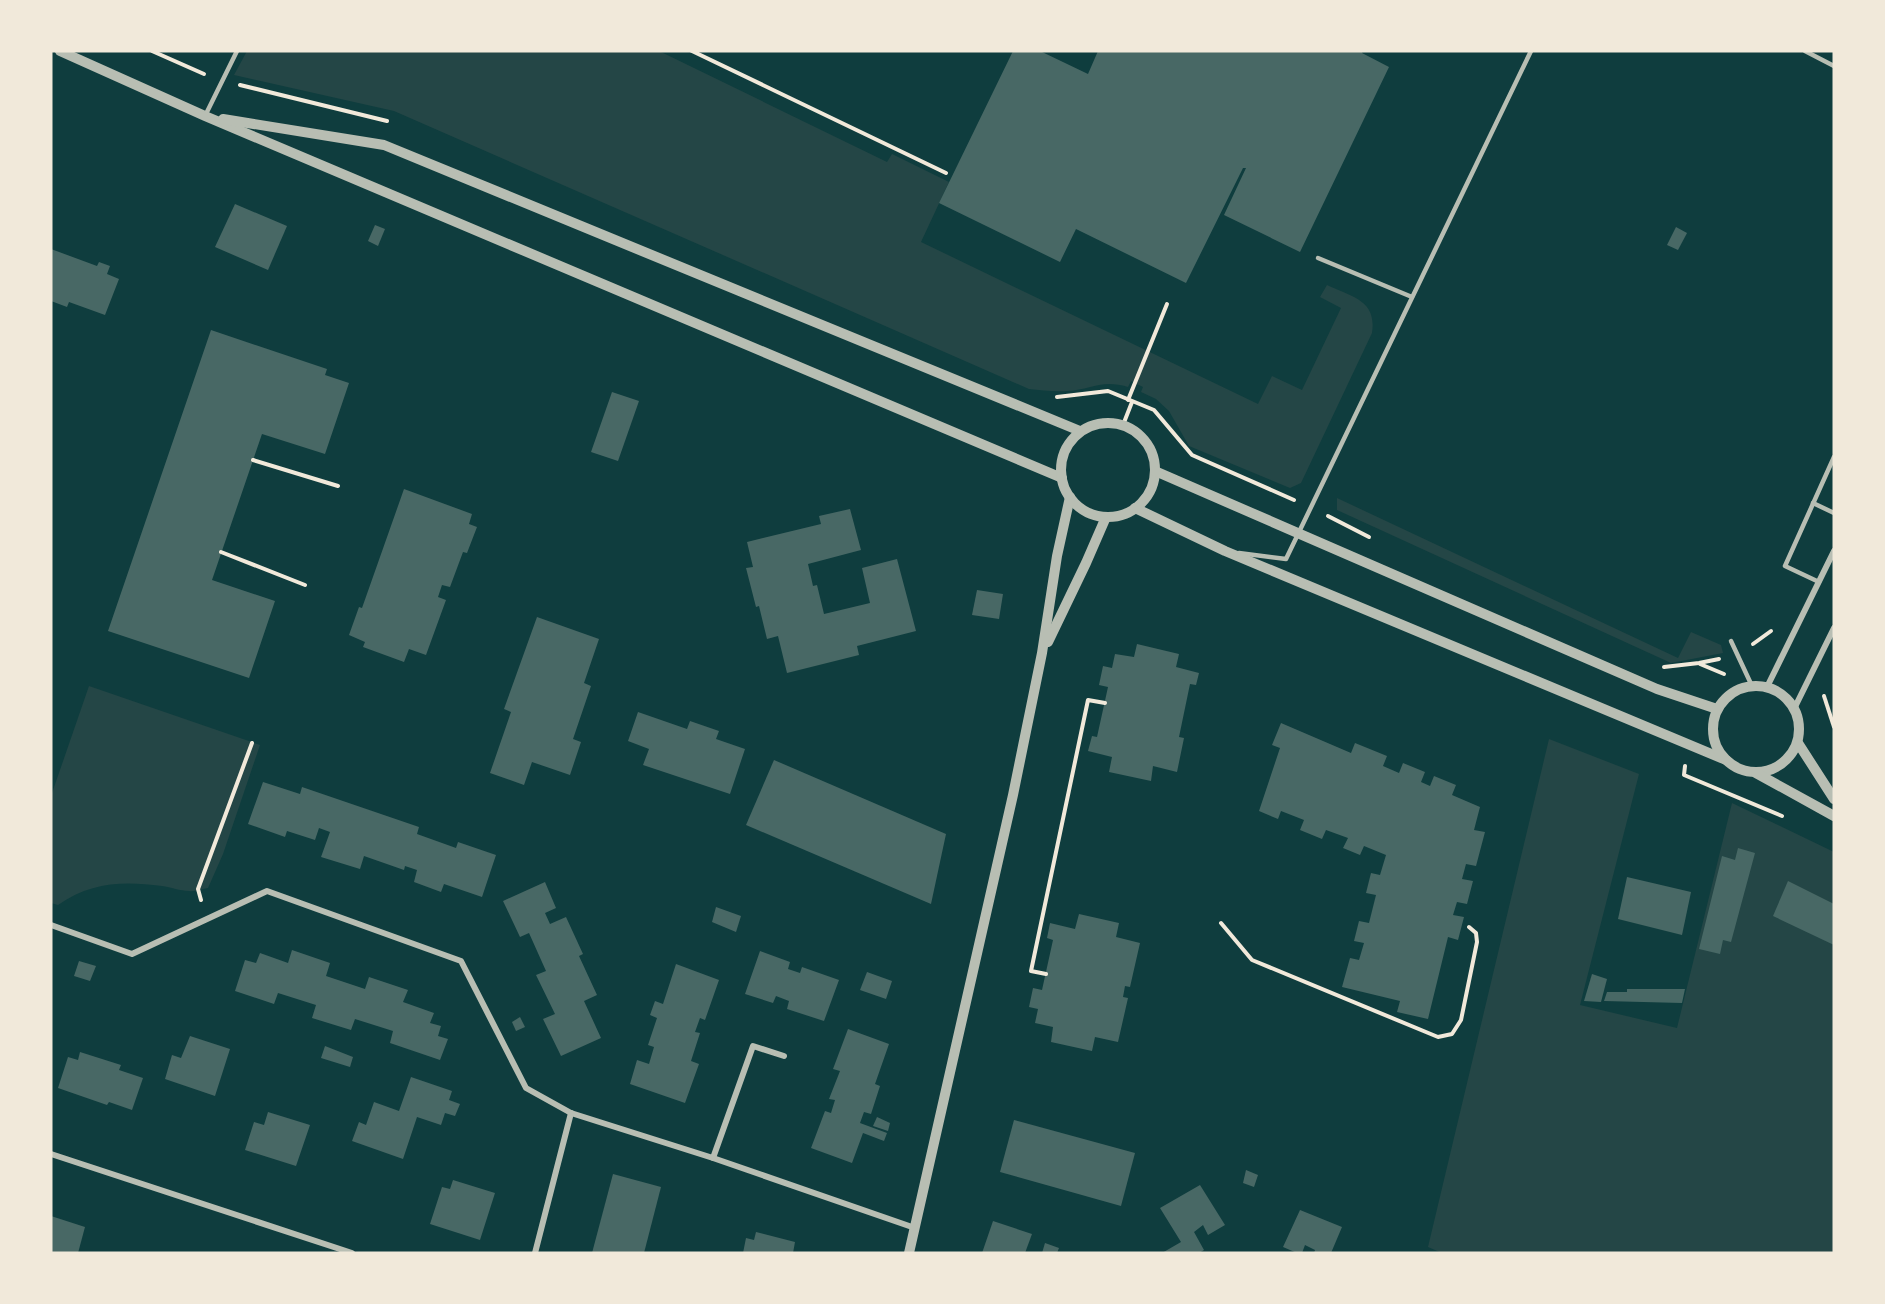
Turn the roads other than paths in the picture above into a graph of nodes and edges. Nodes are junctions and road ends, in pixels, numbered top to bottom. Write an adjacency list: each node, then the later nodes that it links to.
1 (60, 51): 6 (street)
2 (237, 51): 6 (lane)
3 (1531, 51): 8 (lane)
4 (1805, 51): 5 (lane)
5 (1834, 66)
6 (205, 116): 9 (street); 12 (street)
7 (1318, 258): 8 (lane)
8 (1412, 297): 18 (lane)
9 (1080, 431): 11 (street); 12 (street)
10 (1834, 457): 14 (lane)
11 (1155, 471): 15 (street); 18 (street)
12 (1062, 478): 13 (street)
13 (1070, 497): 17 (street); 24 (street)
14 (1813, 503): 16 (lane); 21 (lane)
15 (1135, 508): 17 (street); 19 (street)
16 (1834, 513)
17 (1106, 517): 24 (street)
18 (1297, 534): 19 (lane); 27 (street)
19 (1225, 551): 30 (street)
20 (1834, 551): 21 (street)
21 (1819, 582): 26 (street)
22 (1834, 627): 28 (street)
23 (1731, 641): 25 (lane)
24 (1042, 653): 39 (street)
25 (1752, 686): 26 (street); 27 (street)
26 (1767, 687): 28 (street)
27 (1717, 709): 30 (street)
28 (1794, 709): 29 (street)
29 (1798, 742): 31 (street); 32 (street)
30 (1726, 760): 31 (street)
31 (1756, 773): 33 (street)
32 (1834, 800)
33 (1834, 816)
34 (51, 925): 36 (street)
35 (784, 1056): 38 (street)
36 (571, 1113): 38 (street); 41 (street)
37 (51, 1154): 40 (street)
38 (713, 1158): 39 (street)
39 (915, 1228): 42 (street)
40 (352, 1253)
41 (535, 1253)
42 (909, 1253)

